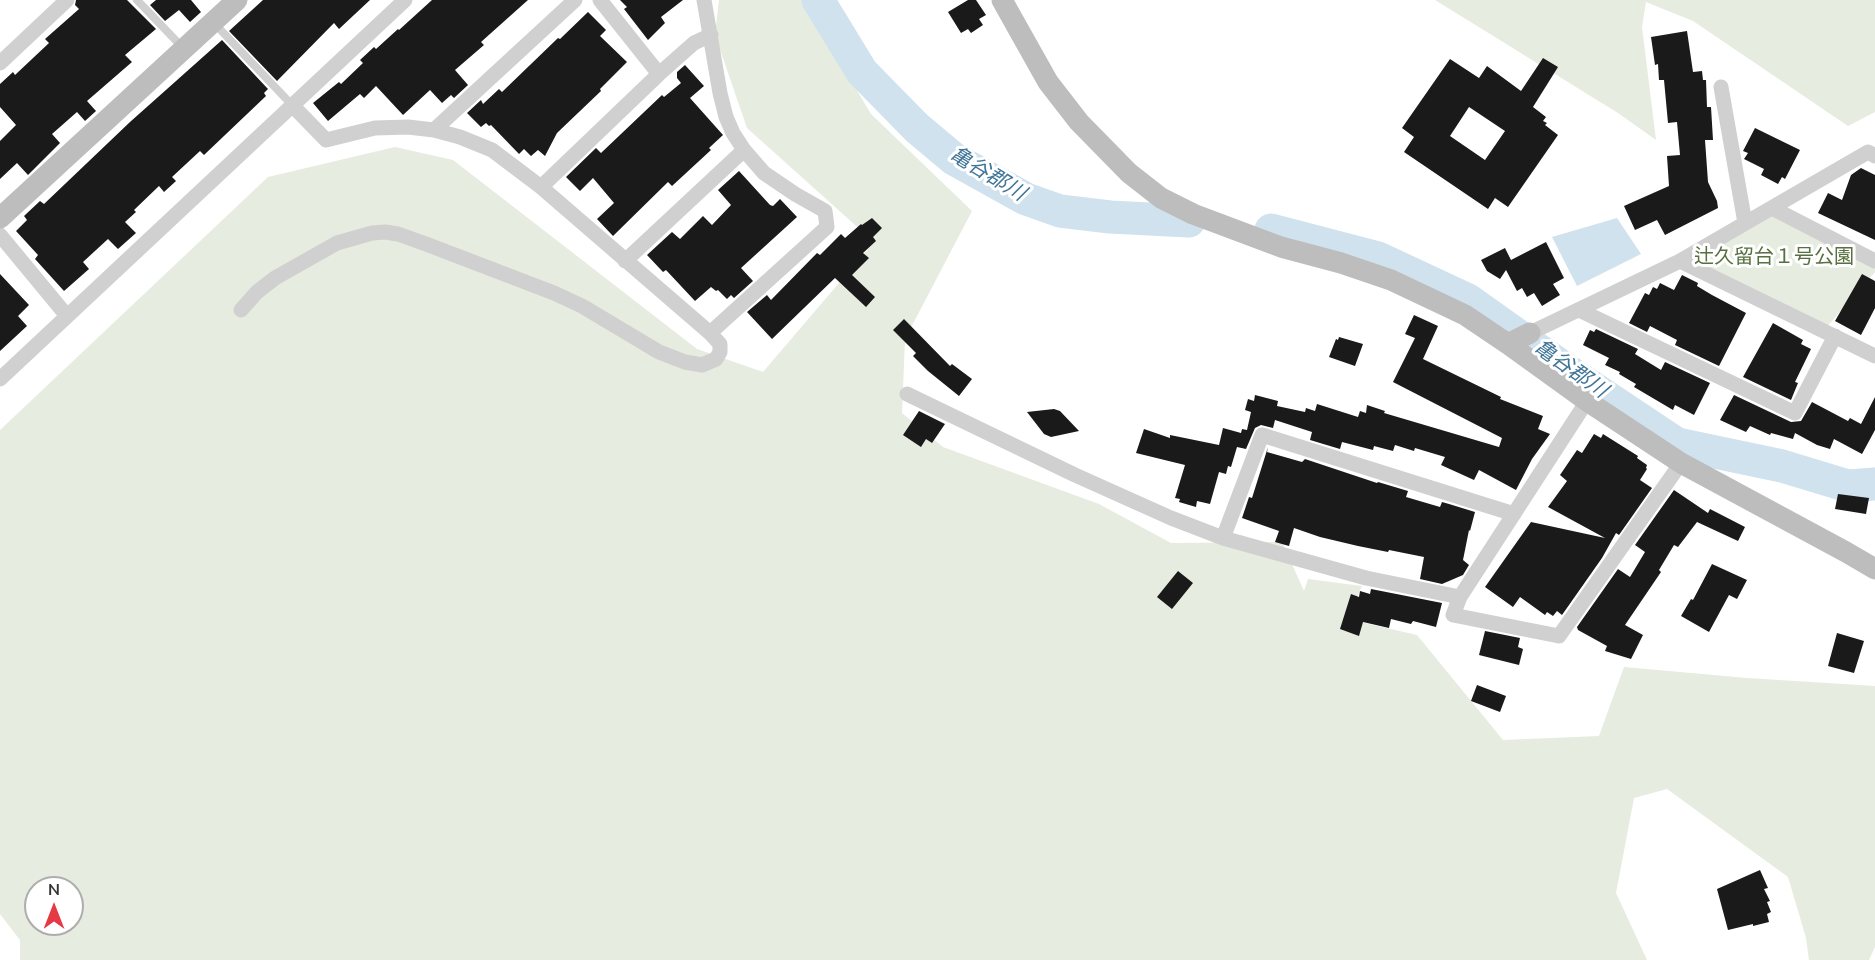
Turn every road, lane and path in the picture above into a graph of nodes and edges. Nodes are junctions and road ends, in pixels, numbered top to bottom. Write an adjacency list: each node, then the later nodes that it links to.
1 (67, 0): 12 (street)
2 (137, 0): 11 (lane)
3 (237, 0): 9 (street)
4 (405, 0): 15 (street)
5 (575, 0): 16 (street)
6 (600, 0): 13 (street)
7 (704, 0): 10 (street)
8 (1002, 0): 33 (street)
9 (213, 22): 11 (street); 15 (lane)
10 (711, 35): 13 (street); 17 (street)
11 (184, 49): 21 (street)
12 (0, 63)
13 (659, 74): 19 (street)
14 (1721, 87): 22 (street)
15 (292, 105): 16 (street); 29 (street)
16 (434, 130): 19 (street)
17 (744, 150): 24 (street); 30 (street)
18 (1875, 156): 20 (street)
19 (541, 187): 24 (street)
20 (1772, 208): 22 (street); 26 (street)
21 (0, 218)
22 (1744, 224): 25 (street)
23 (0, 235): 29 (street)
24 (625, 261): 30 (street)
25 (1680, 261): 28 (street); 32 (street)
26 (1875, 261)
27 (240, 310): 30 (street)
28 (1579, 310): 31 (street); 32 (street)
29 (68, 316): 35 (street)
30 (710, 333)
31 (1530, 333): 33 (street)
32 (1836, 336): 34 (street)
33 (1508, 344): 37 (street)
34 (1875, 356)
35 (0, 379)
36 (907, 394): 40 (street)
37 (1587, 401): 38 (street); 39 (street)
38 (1681, 463): 41 (street); 42 (street)
39 (1514, 514): 40 (street); 42 (street)
40 (1223, 538): 42 (street)
41 (1875, 569)
42 (1460, 597)

